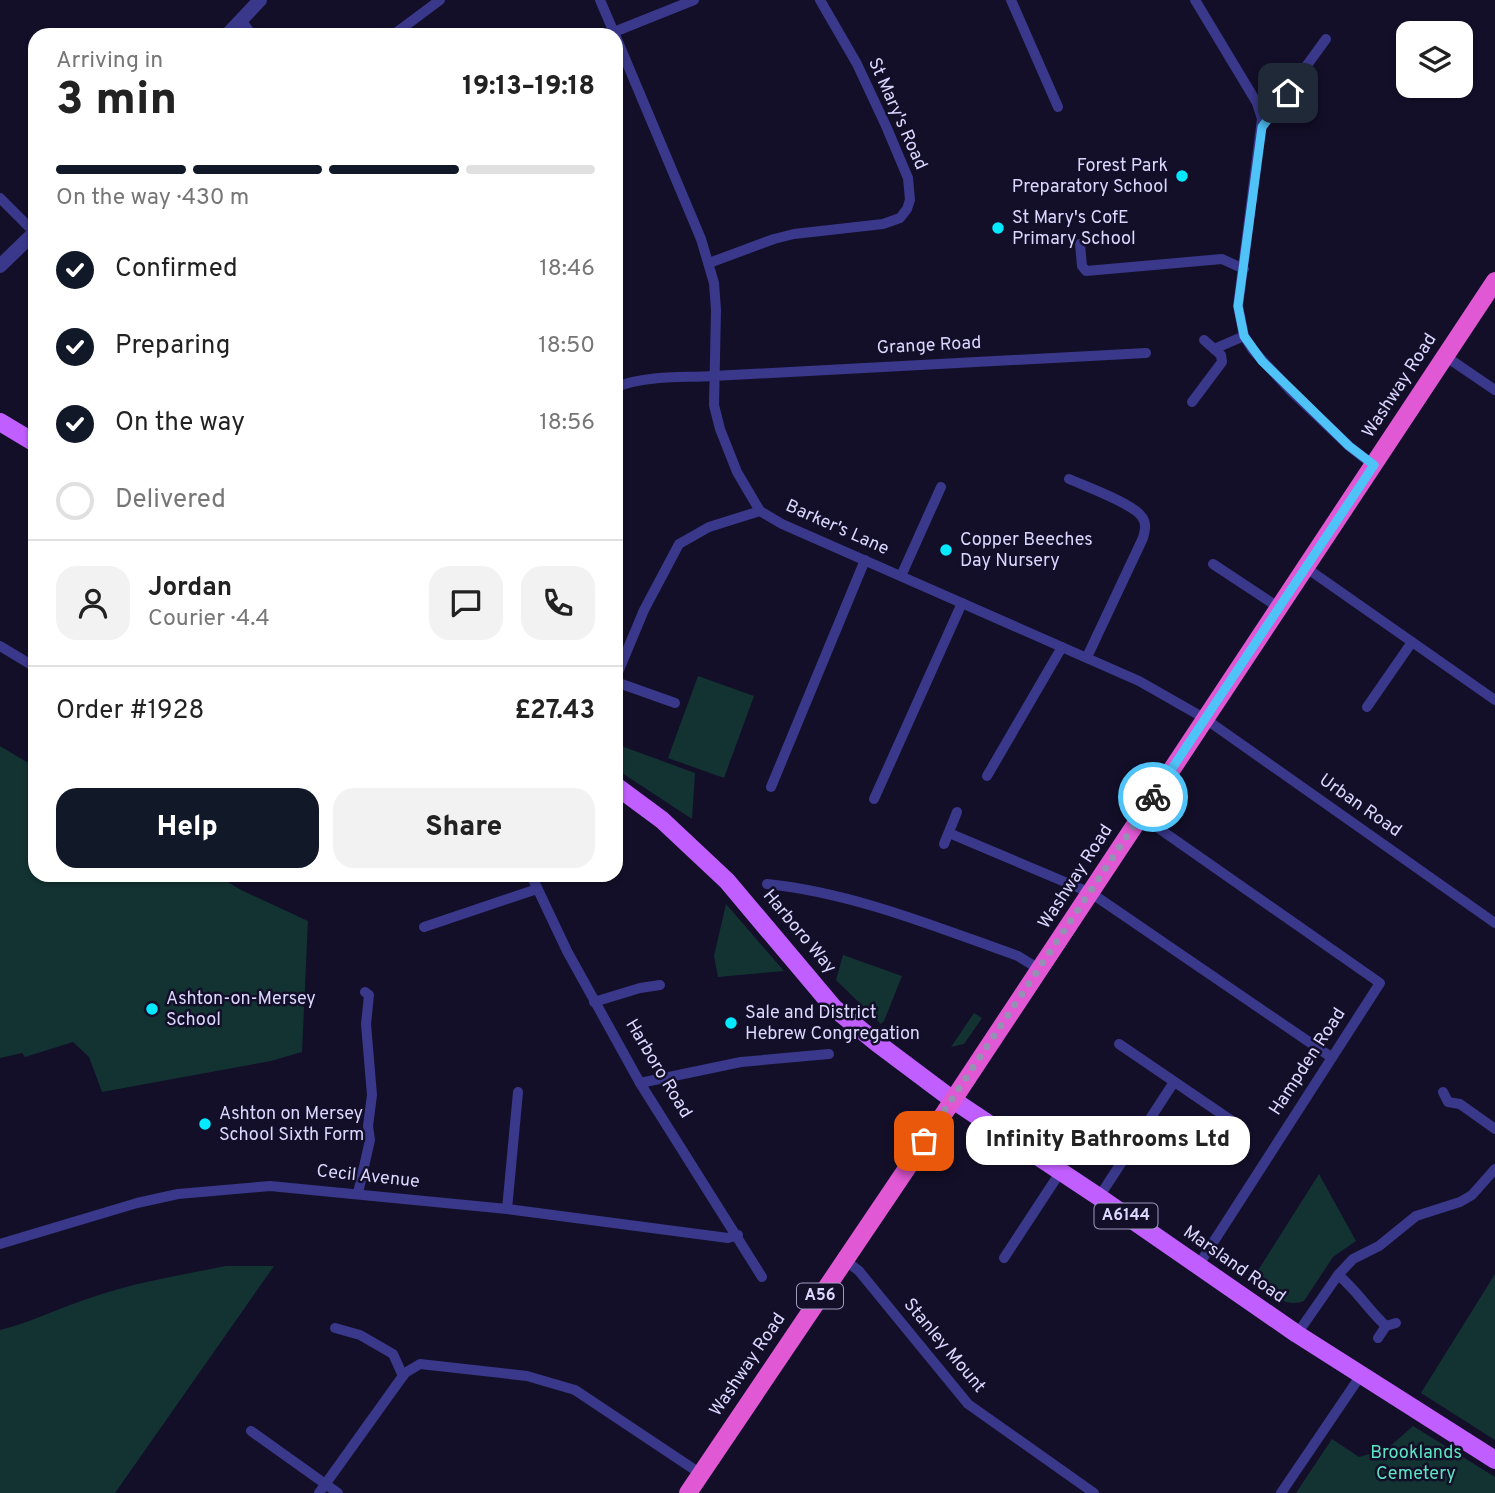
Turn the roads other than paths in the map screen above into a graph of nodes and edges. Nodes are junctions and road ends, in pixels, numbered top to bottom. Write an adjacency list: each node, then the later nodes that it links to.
1 (260, 0): 8 (street)
2 (440, 0): 11 (street)
3 (600, 0): 12 (street, Barker's Lane)
4 (694, 0): 13 (street)
5 (820, 0): 22 (street, St Mary's Road)
6 (1011, 0): 16 (street)
7 (1195, 0): 17 (street)
8 (241, 20): 9 (street); 10 (street)
9 (234, 28)
10 (247, 28)
11 (402, 28)
12 (612, 28)
13 (623, 31)
14 (1326, 39): 17 (street)
15 (623, 54): 22 (street, Barker's Lane)
16 (1058, 107)
17 (1262, 127): 24 (street)
18 (0, 198): 19 (street)
19 (28, 225)
20 (28, 239): 23 (street)
21 (1080, 244): 24 (street)
22 (709, 263): 31 (street, Barker's Lane)
23 (0, 267)
24 (1244, 269): 26 (street)
25 (1495, 281): 30 (highway, Washway Road / A56)
26 (1244, 336): 28 (street); 37 (street)
27 (1204, 340): 28 (street)
28 (1214, 349): 34 (street)
29 (1146, 353): 31 (street, Grange Road)
30 (1445, 356): 33 (street); 37 (highway, Washway Road / A56)
31 (713, 376): 32 (street, Grange Road); 40 (street, Barker's Lane)
32 (623, 384)
33 (1495, 390)
34 (1192, 402)
35 (0, 422): 36 (main road)
36 (28, 439)
37 (1374, 465): 43 (highway, Washway Road / A56)
38 (1069, 479): 50 (street)
39 (941, 487): 44 (street)
40 (760, 511): 41 (street, Barker's Lane); 51 (street)
41 (865, 559): 44 (street, Barker's Lane); 59 (street)
42 (1213, 564): 46 (street)
43 (1305, 568): 46 (highway, Washway Road / A56); 47 (street)
44 (901, 576): 45 (street, Barker's Lane)
45 (962, 603): 49 (street, Barker's Lane); 61 (street)
46 (1278, 607): 57 (highway, Washway Road / A56)
47 (1412, 642): 54 (street); 56 (street)
48 (0, 646): 52 (street)
49 (1062, 647): 50 (street, Barker's Lane); 58 (street)
50 (1087, 657): 57 (street, Barker's Lane)
51 (623, 662)
52 (28, 663)
53 (623, 683): 55 (street)
54 (1495, 701)
55 (675, 704)
56 (1367, 707)
57 (1204, 718): 63 (highway, Washway Road / A56); 70 (street, Urban Road)
58 (987, 776)
59 (771, 787)
60 (623, 791): 82 (main road, Harboro Way / A6144)
61 (874, 799)
62 (957, 812): 64 (street)
63 (1141, 816): 69 (highway, Washway Road / A56); 78 (street, Hampden Road)
64 (949, 833): 65 (street); 69 (street)
65 (944, 844)
66 (534, 882): 68 (street, Harboro Road)
67 (767, 884): 72 (street)
68 (537, 889): 71 (street); 75 (street, Harboro Road)
69 (1091, 893): 72 (highway, Washway Road / A56); 78 (street)
70 (1495, 923)
71 (424, 927)
72 (1040, 969): 82 (highway, Washway Road / A56)
73 (660, 985): 75 (street)
74 (380, 1001): 88 (street)
75 (594, 1002): 80 (street, Harboro Road)
76 (1119, 1044): 79 (street)
77 (829, 1054): 80 (street)
78 (1331, 1057): 95 (street, Hampden Road)
79 (1174, 1082): 84 (street); 89 (street)
80 (640, 1083): 91 (street, Harboro Road)
81 (518, 1092): 90 (street)
82 (953, 1100): 87 (main road, Marsland Road / A6144); 94 (highway, Washway Road / A56)
83 (1442, 1113): 85 (street)
84 (1232, 1121)
85 (1495, 1129)
86 (1495, 1169): 96 (street)
87 (1061, 1171): 89 (main road, Marsland Road / A6144); 93 (street)
88 (358, 1193): 90 (street, Cecil Avenue); 92 (street, Cecil Avenue)
89 (1100, 1197): 95 (main road, Marsland Road / A6144)
90 (507, 1209): 91 (street, Cecil Avenue)
91 (738, 1235): 97 (street, Harboro Road)
92 (0, 1244)
93 (1004, 1258)
94 (845, 1259): 105 (highway, Washway Road / A56); 109 (street, Stanley Mount)
95 (1198, 1266): 99 (main road, Marsland Road / A6144)
96 (1338, 1275): 99 (street); 100 (street)
97 (762, 1277)
98 (335, 1328): 102 (street)
99 (1297, 1334): 101 (main road, Marsland Road / A6144)
100 (1378, 1338)
101 (1361, 1375): 104 (main road, Marsland Road / A6144); 110 (street)
102 (402, 1376): 105 (street); 106 (street)
103 (251, 1432): 106 (street)
104 (1495, 1460)
105 (701, 1474): 108 (highway, Washway Road / A56)
106 (322, 1489): 107 (street)
107 (338, 1493)
108 (688, 1493)
109 (1094, 1493)
110 (1281, 1493)

